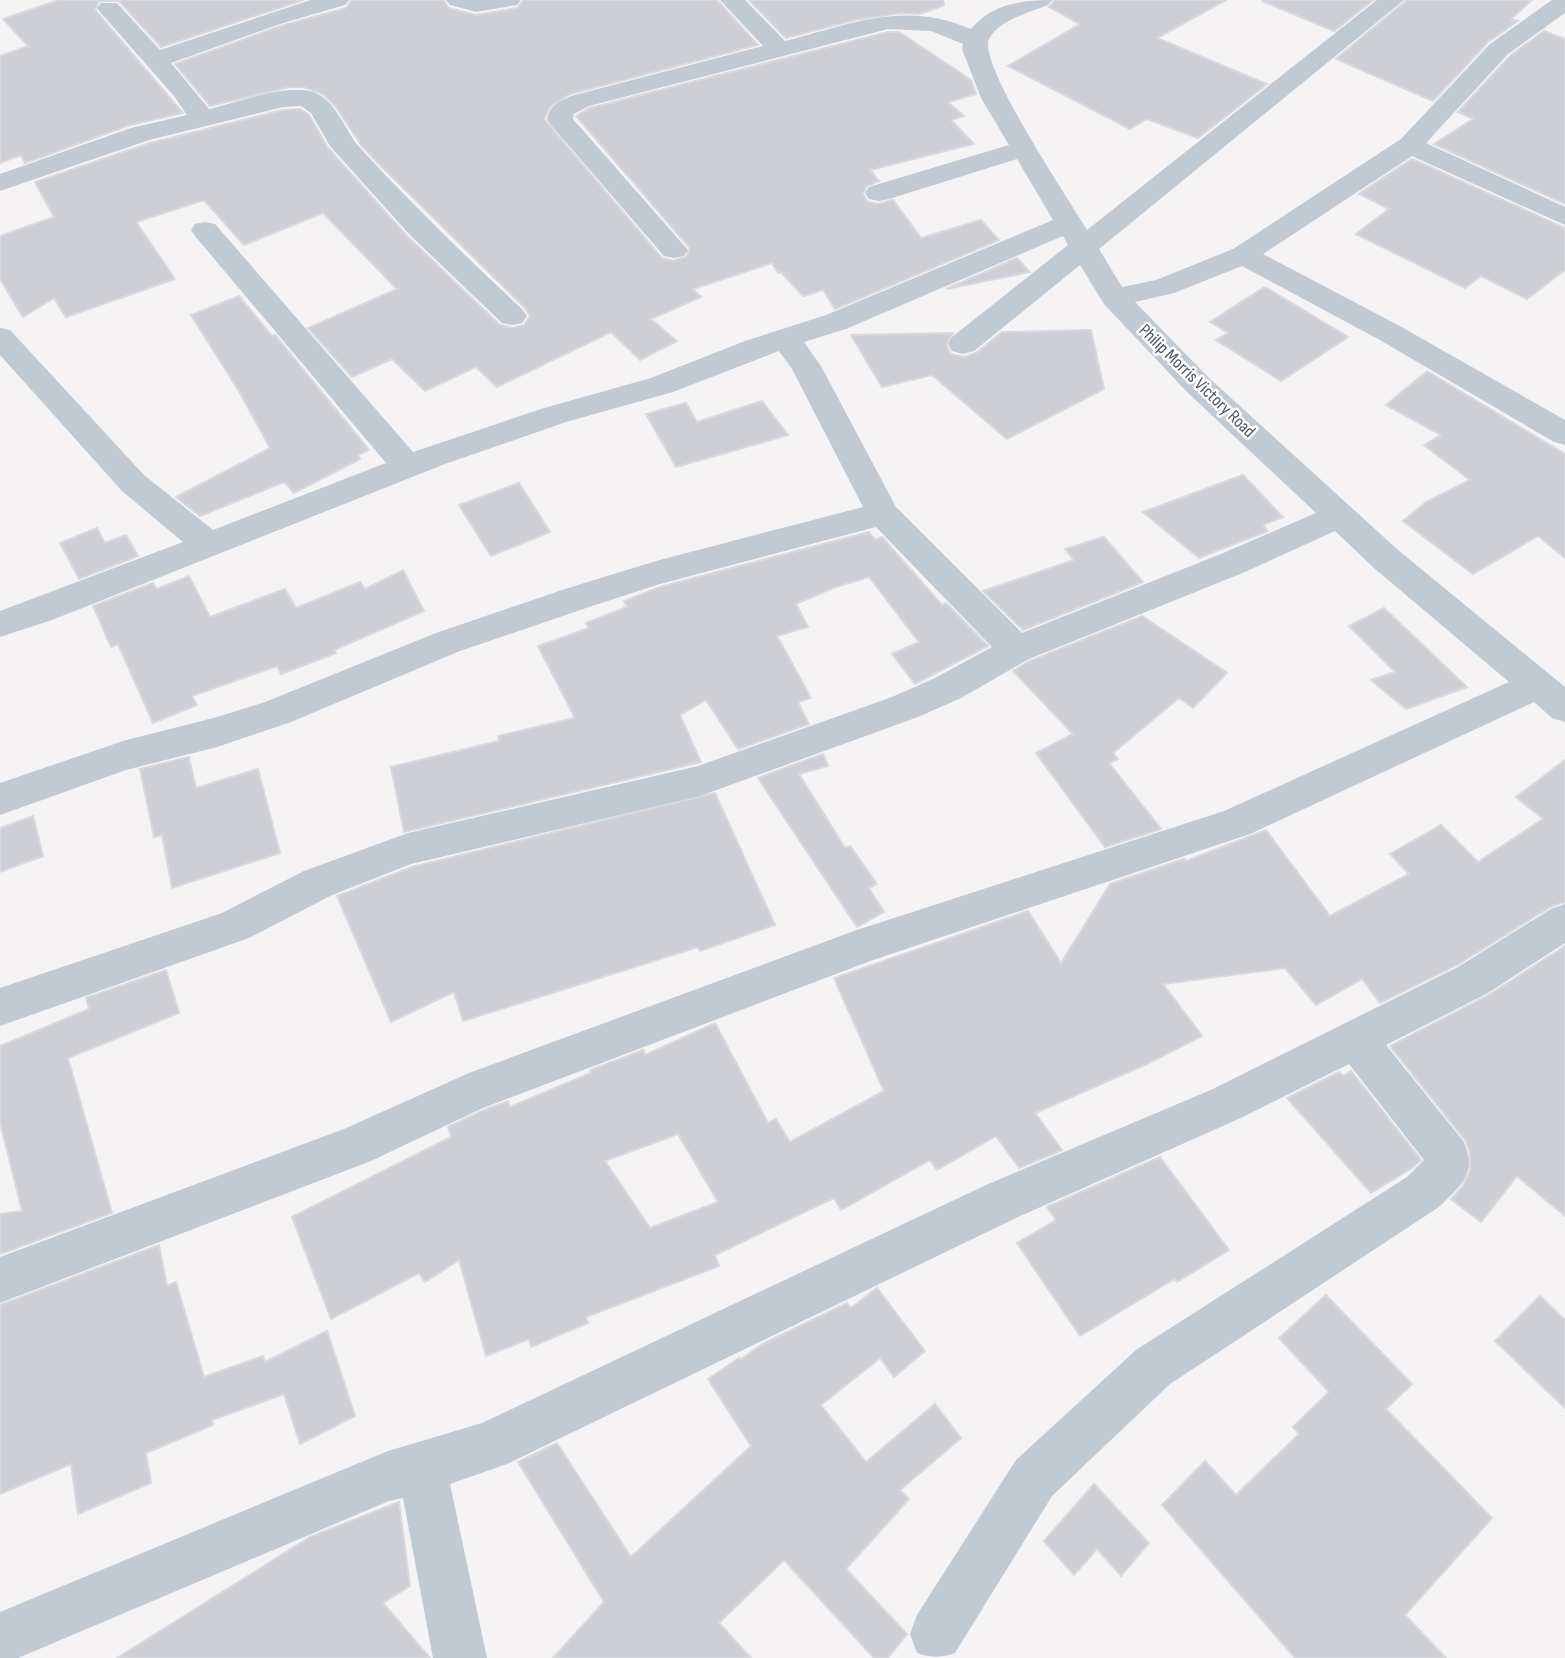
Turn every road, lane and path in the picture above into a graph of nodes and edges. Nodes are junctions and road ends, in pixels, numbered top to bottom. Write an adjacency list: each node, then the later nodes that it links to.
1 (337, 0): 12 (street)
2 (458, 0): 3 (street)
3 (509, 0)
4 (732, 0): 11 (street)
5 (1040, 0): 10 (street)
6 (1392, 0): 27 (street)
7 (109, 8): 12 (street)
8 (1546, 8): 9 (street); 14 (street)
9 (1565, 33)
10 (974, 40): 11 (street); 15 (street, Philip Morris Victory Road)
11 (778, 48): 21 (street)
12 (156, 60): 13 (street)
13 (202, 118): 16 (street); 24 (street)
14 (1410, 145): 18 (street); 22 (street)
15 (1025, 148): 17 (street); 19 (street, Philip Morris Victory Road)
16 (0, 183)
17 (879, 193)
18 (1565, 217)
19 (1070, 223): 23 (street, Philip Morris Victory Road); 26 (street)
20 (205, 230): 29 (street)
21 (674, 250)
22 (1243, 255): 23 (street); 28 (street)
23 (1114, 299): 31 (street, Philip Morris Victory Road)
24 (512, 316)
25 (0, 337): 32 (street)
26 (785, 338): 29 (street); 30 (street)
27 (963, 344)
28 (1565, 435)
29 (407, 466): 32 (street)
30 (883, 514): 34 (street); 36 (street)
31 (1339, 516): 34 (street); 35 (street, Philip Morris Victory Road)
32 (209, 545): 33 (street)
33 (0, 624)
34 (1017, 650): 38 (street)
35 (1551, 696): 40 (street)
36 (0, 799)
37 (1565, 921): 39 (street)
38 (0, 1007)
39 (1354, 1038): 41 (street); 42 (street)
40 (0, 1280)
41 (422, 1468): 43 (street); 44 (street)
42 (936, 1634)
43 (0, 1639)
44 (460, 1658)

